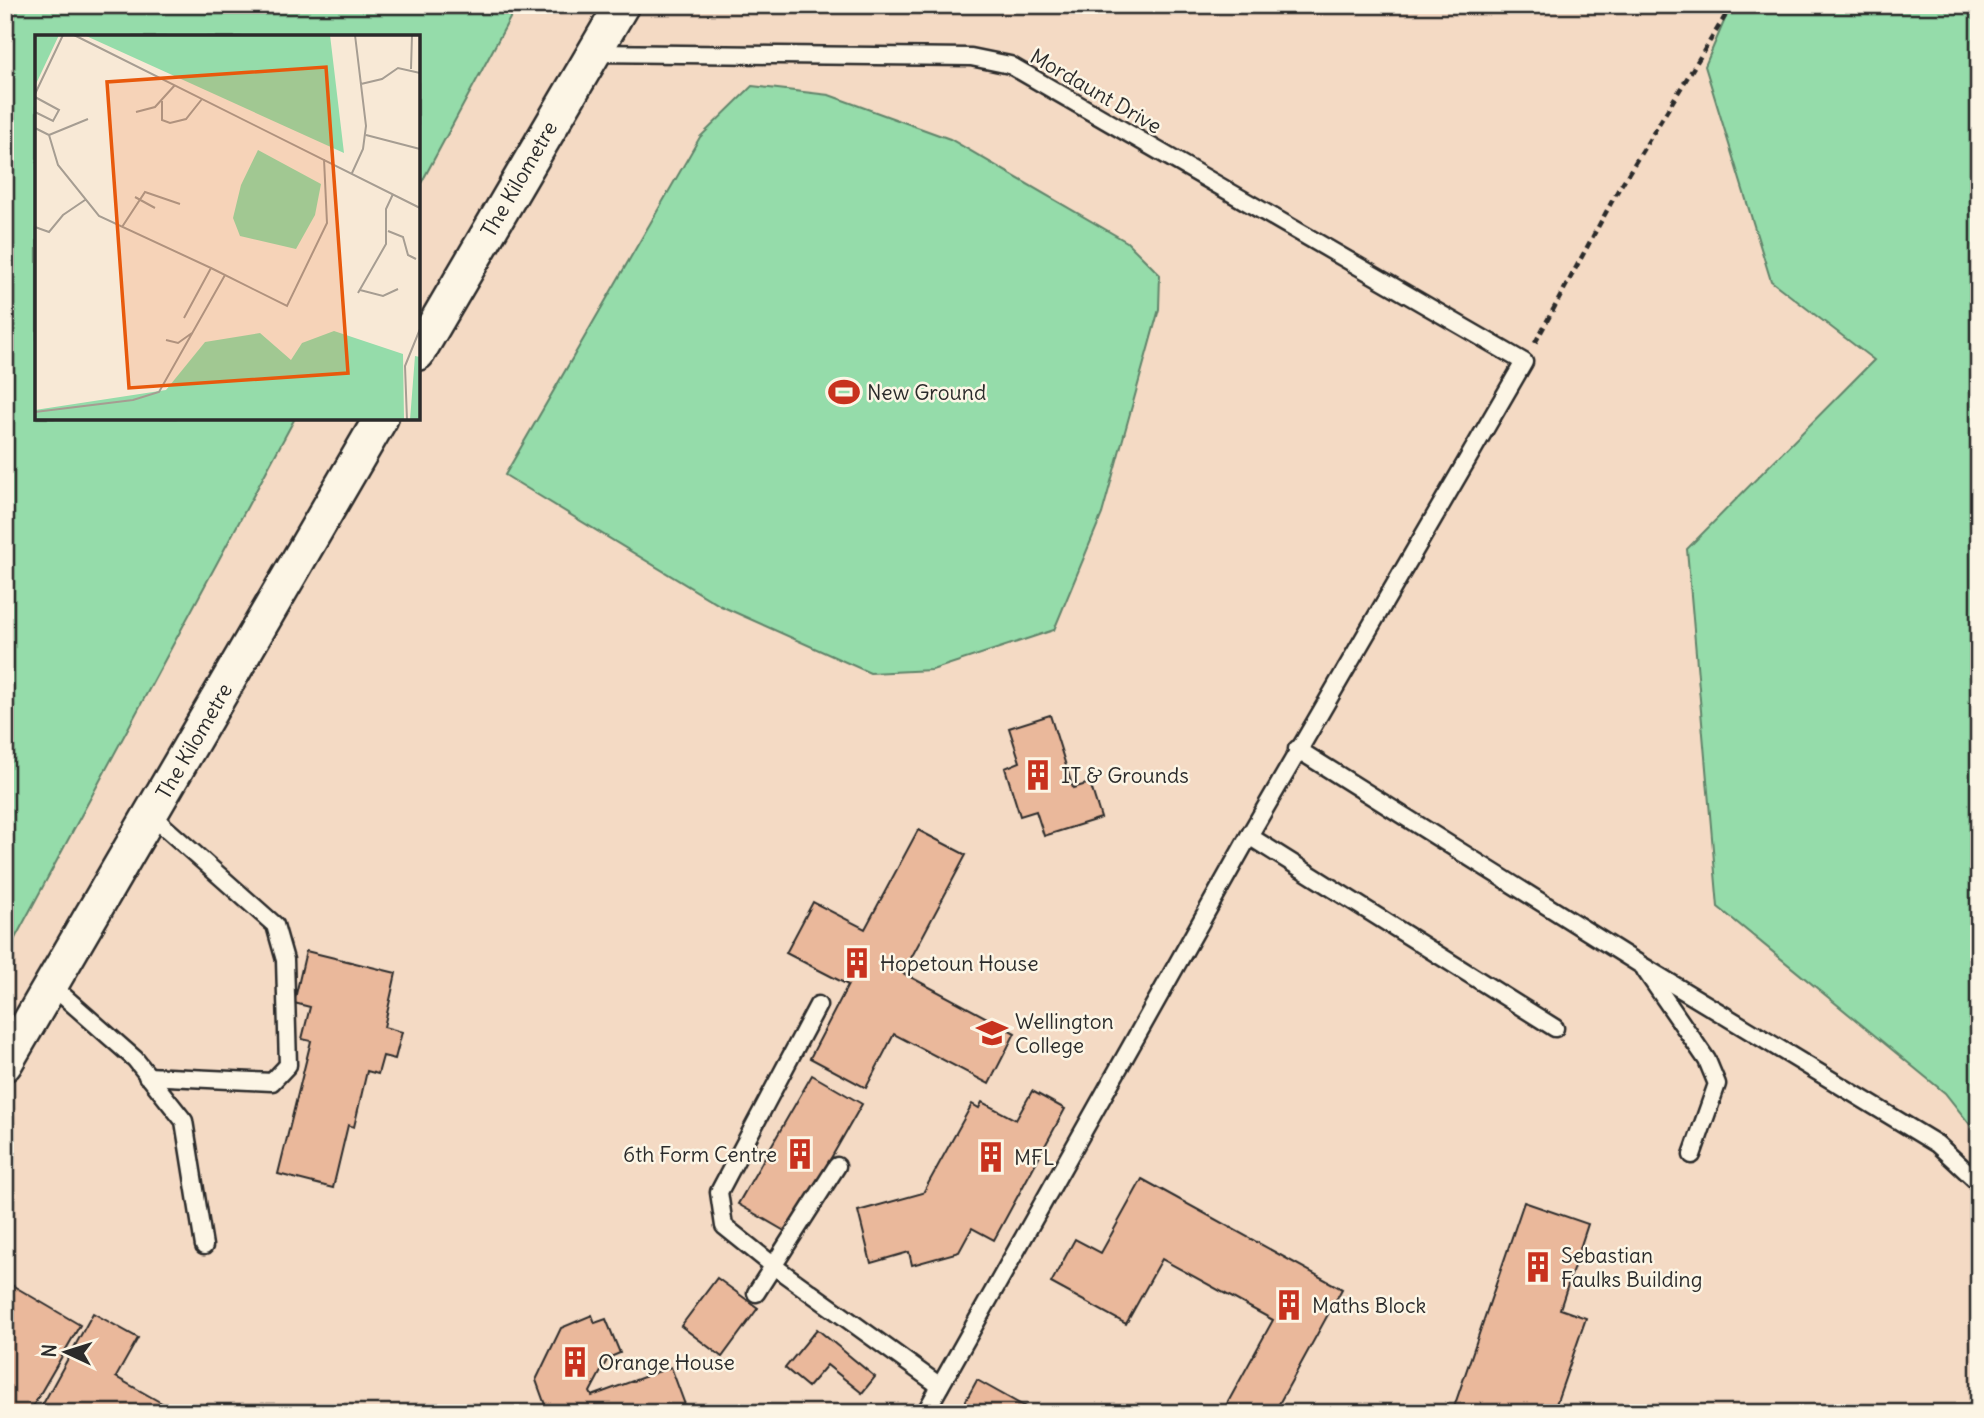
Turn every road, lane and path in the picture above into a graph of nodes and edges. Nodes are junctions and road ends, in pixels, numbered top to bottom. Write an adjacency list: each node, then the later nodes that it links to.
1 (622, 5): 3 (street, The Kilometre)
2 (1732, 5): 5 (path)
3 (592, 53): 4 (street, The Kilometre); 5 (lane, Mordaunt Drive)
4 (420, 351)
5 (1524, 362): 7 (lane)
6 (380, 420): 8 (street, The Kilometre)
7 (1297, 749): 9 (lane); 10 (lane)
8 (151, 815): 11 (street, The Kilometre); 15 (lane)
9 (1248, 836): 13 (lane); 22 (lane)
10 (1641, 965): 16 (lane); 18 (lane)
11 (51, 985): 14 (street, The Kilometre); 15 (lane)
12 (818, 1005): 20 (lane)
13 (1555, 1028)
14 (5, 1064)
15 (147, 1076): 19 (lane)
16 (1692, 1155)
17 (837, 1166): 20 (lane)
18 (1979, 1184)
19 (204, 1246)
20 (775, 1267): 21 (lane); 22 (lane)
21 (756, 1293)
22 (940, 1386): 23 (lane)
23 (925, 1413)

